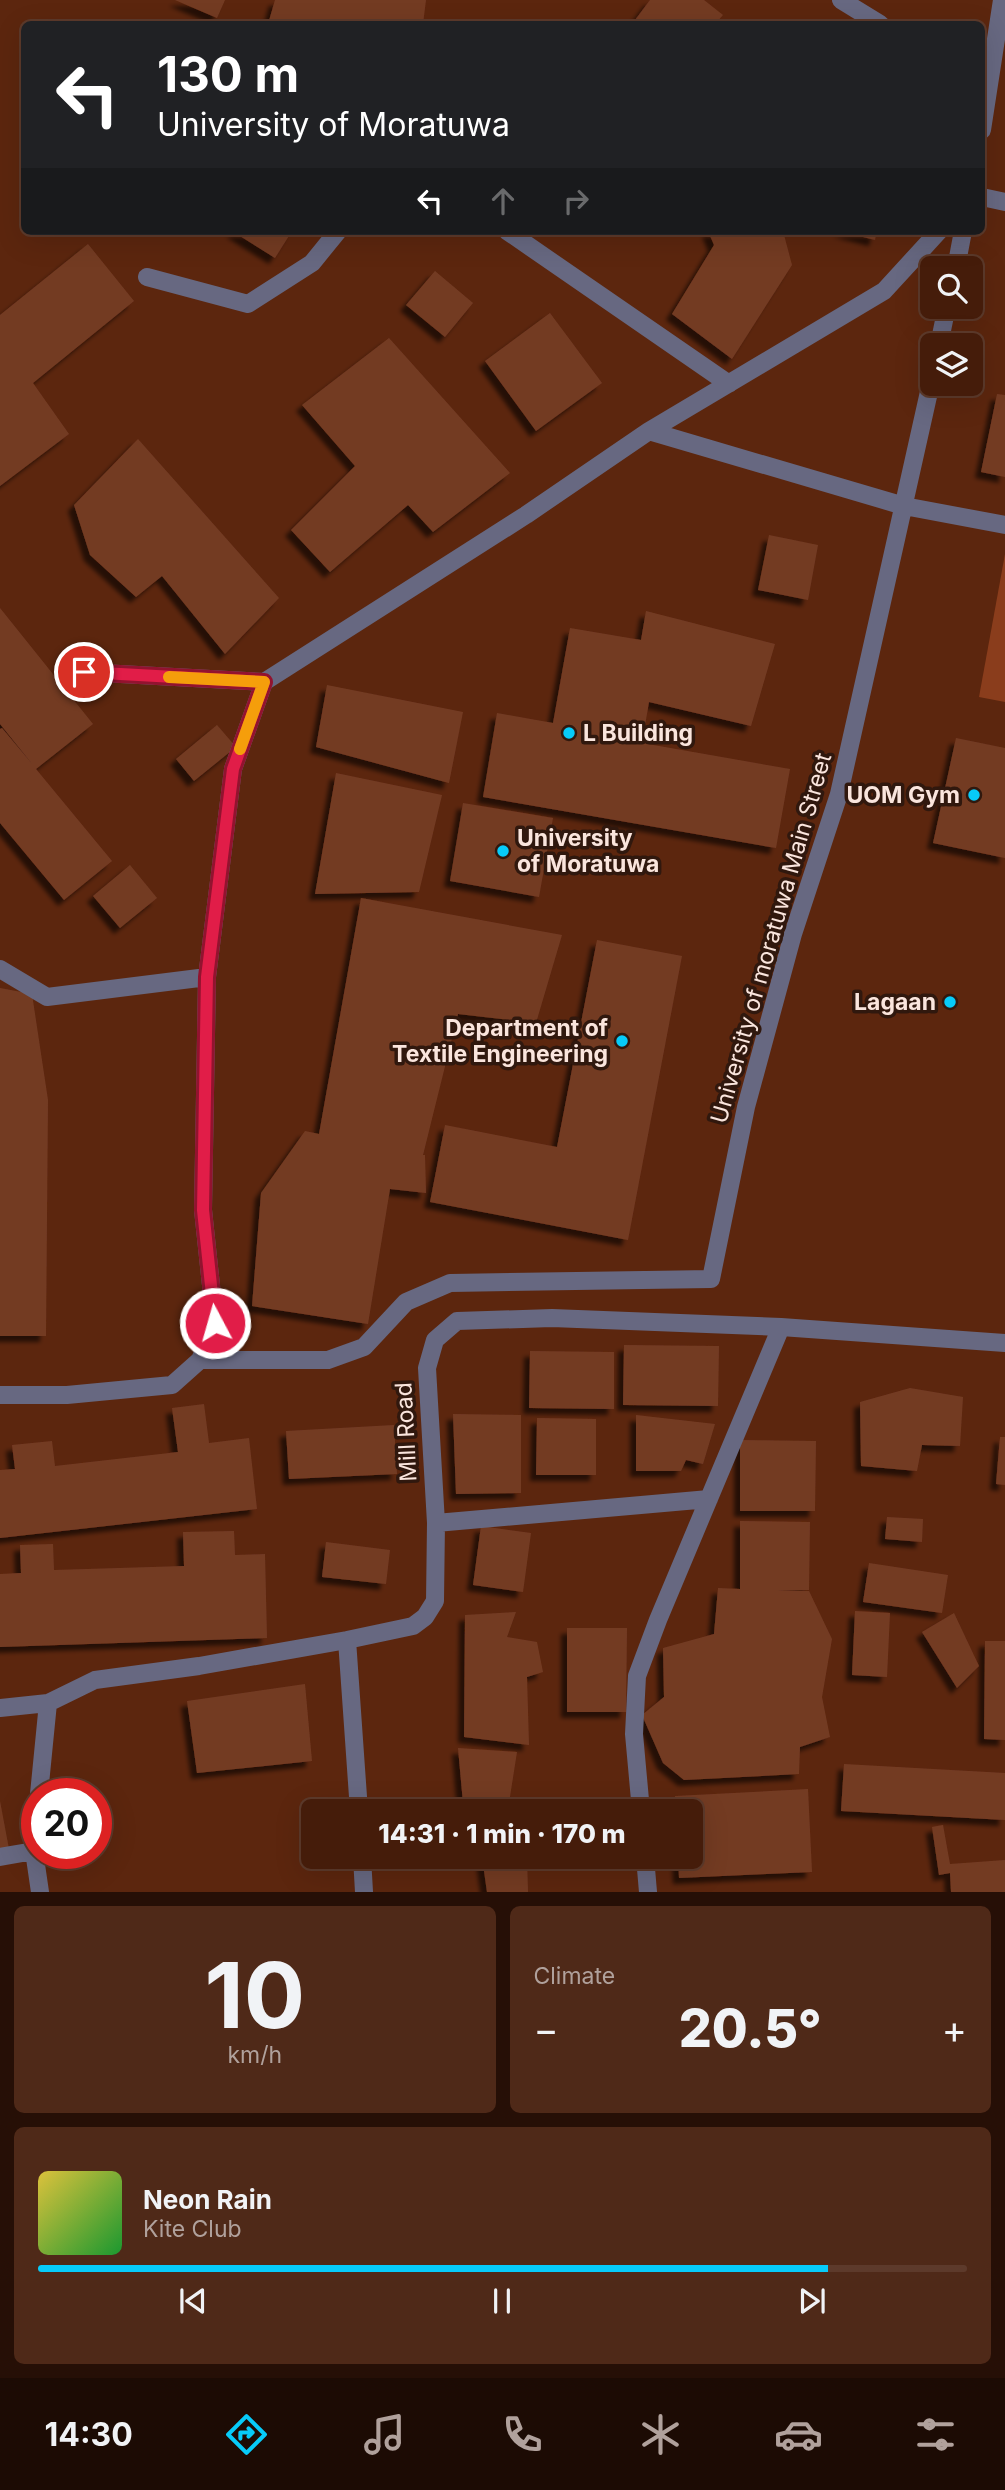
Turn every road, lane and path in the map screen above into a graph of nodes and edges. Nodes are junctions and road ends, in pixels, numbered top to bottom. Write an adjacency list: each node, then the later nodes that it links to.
1 (841, 0): 3 (street)
2 (1002, 0): 4 (street)
3 (875, 21)
4 (986, 75)
5 (985, 198): 6 (street)
6 (1005, 202)
7 (335, 235): 12 (street)
8 (513, 235): 13 (street)
9 (935, 235): 13 (street)
10 (962, 235): 11 (street)
11 (958, 256)
12 (147, 277)
13 (729, 384): 15 (street)
14 (928, 396): 16 (street, University of moratuwa Main Street)
15 (649, 431): 16 (street); 19 (street)
16 (904, 506): 17 (street); 24 (street, University of moratuwa Main Street)
17 (1005, 525)
18 (84, 672): 19 (street)
19 (264, 682): 21 (street)
20 (0, 970): 21 (street)
21 (207, 977): 24 (street)
22 (780, 1326): 23 (street, Mill Road); 26 (street); 27 (street, Mill Road)
23 (1005, 1343)
24 (200, 1360): 25 (street)
25 (0, 1395)
26 (709, 1499): 27 (street); 33 (street)
27 (436, 1523): 28 (street, Mill Road)
28 (347, 1640): 29 (street, Mill Road); 32 (street)
29 (48, 1703): 30 (street, Mill Road); 31 (street)
30 (0, 1709)
31 (41, 1778)
32 (358, 1799)
33 (640, 1799)
34 (21, 1853): 35 (street)
35 (0, 1857)
36 (37, 1869): 39 (street)
37 (363, 1869): 40 (street)
38 (646, 1869): 41 (street)
39 (40, 1892)
40 (364, 1892)
41 (648, 1892)

